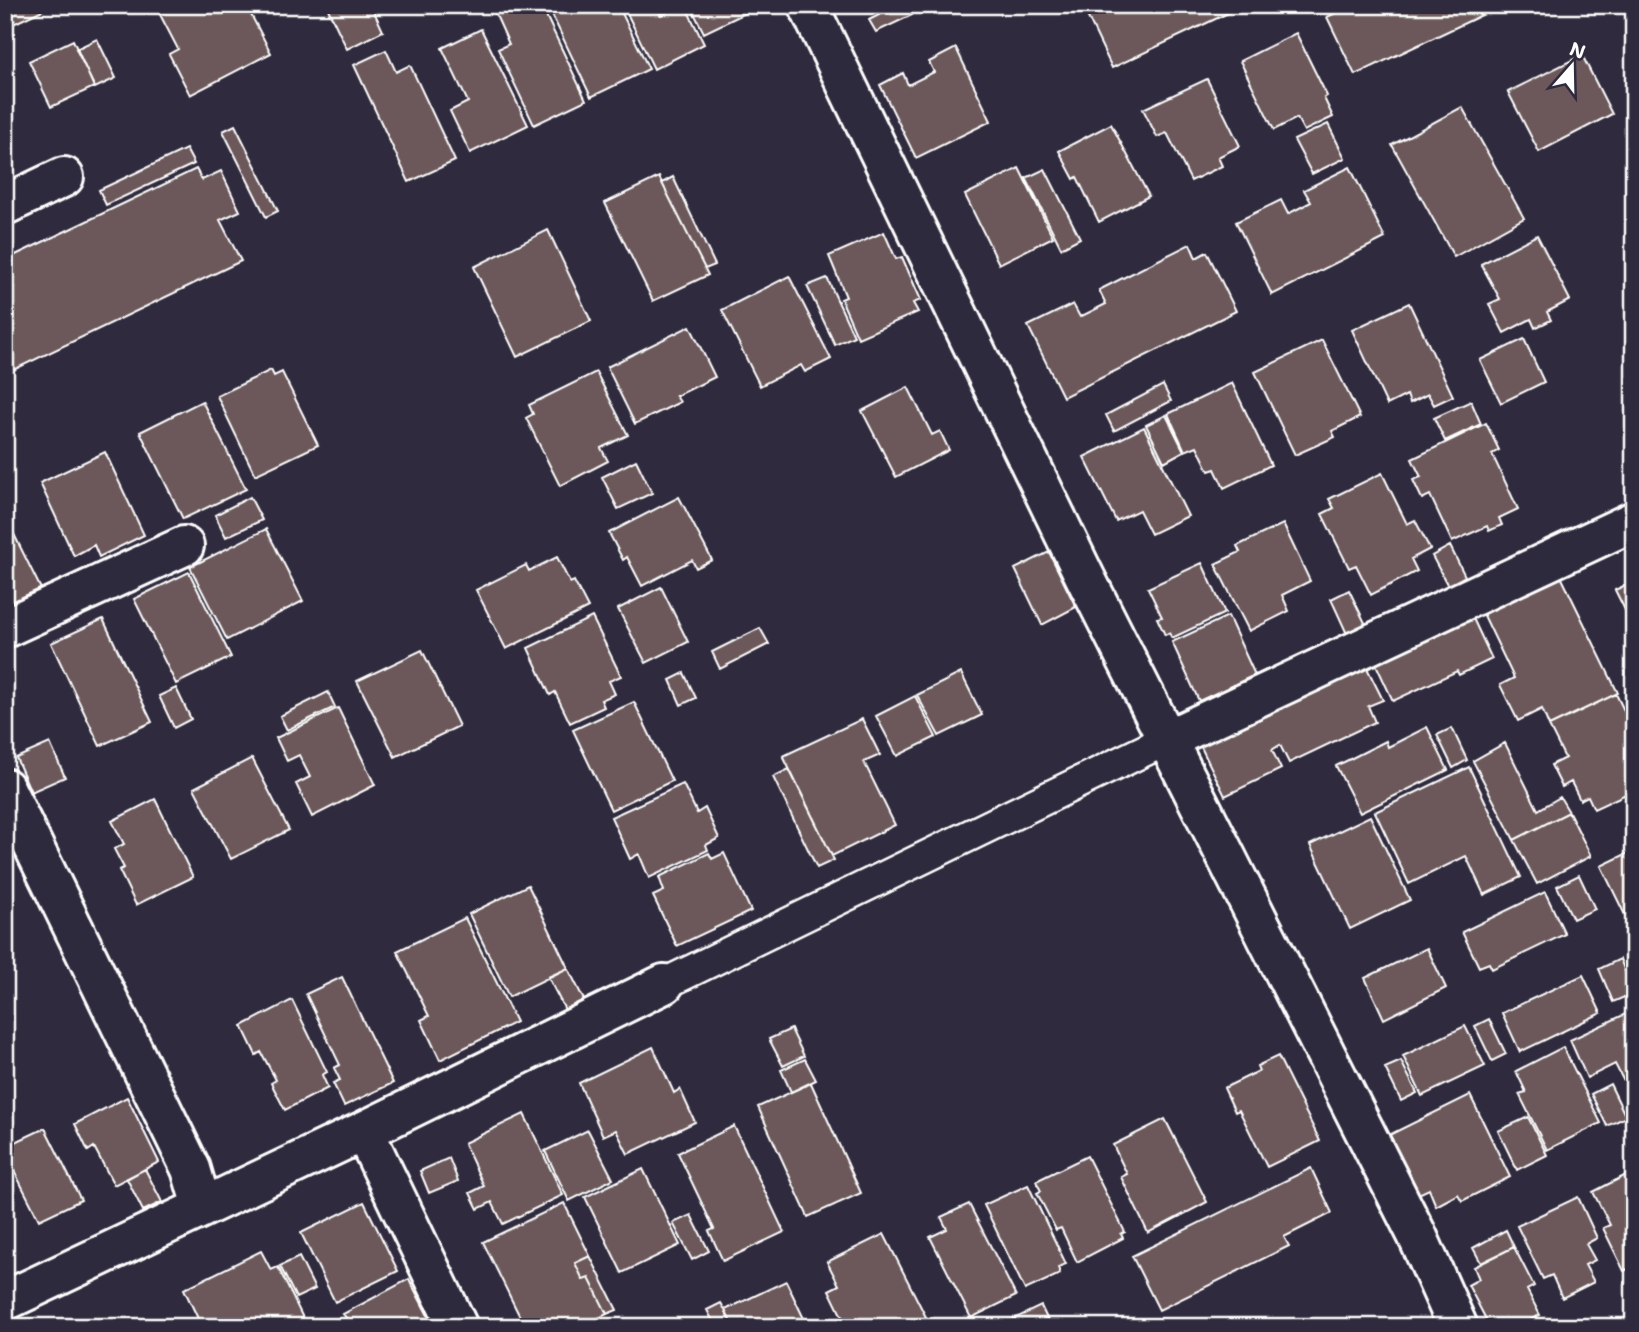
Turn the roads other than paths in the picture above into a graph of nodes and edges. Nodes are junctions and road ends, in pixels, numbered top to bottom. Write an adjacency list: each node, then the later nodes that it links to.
1 (808, 5): 7 (street)
2 (64, 177): 3 (street)
3 (5, 205)
4 (1634, 521): 7 (street)
5 (184, 546): 6 (street)
6 (5, 628)
7 (1166, 740): 9 (lane); 14 (street)
8 (5, 788): 11 (street)
9 (664, 984): 10 (street)
10 (364, 1131): 11 (street); 13 (street)
11 (202, 1207): 12 (street)
12 (5, 1301)
13 (458, 1327)
14 (1458, 1327)

